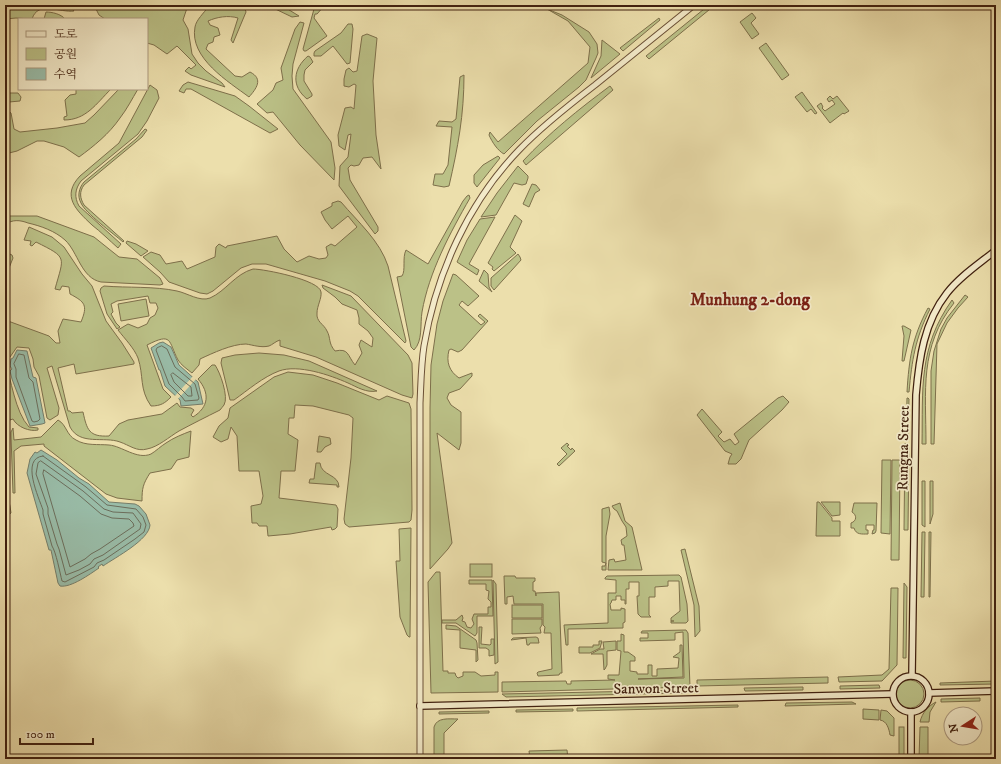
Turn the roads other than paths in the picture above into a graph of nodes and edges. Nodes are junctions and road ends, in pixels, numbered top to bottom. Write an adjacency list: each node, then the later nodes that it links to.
1 (694, 5): 7 (street)
2 (996, 250): 3 (main road, Rungna Street)
3 (912, 675): 5 (main road); 6 (main road)
4 (996, 692): 5 (main road)
5 (929, 693): 8 (main road)
6 (892, 694): 7 (main road, Sanwon Street); 8 (main road)
7 (420, 706): 9 (street)
8 (911, 712): 10 (main road)
9 (420, 759)
10 (911, 759)

